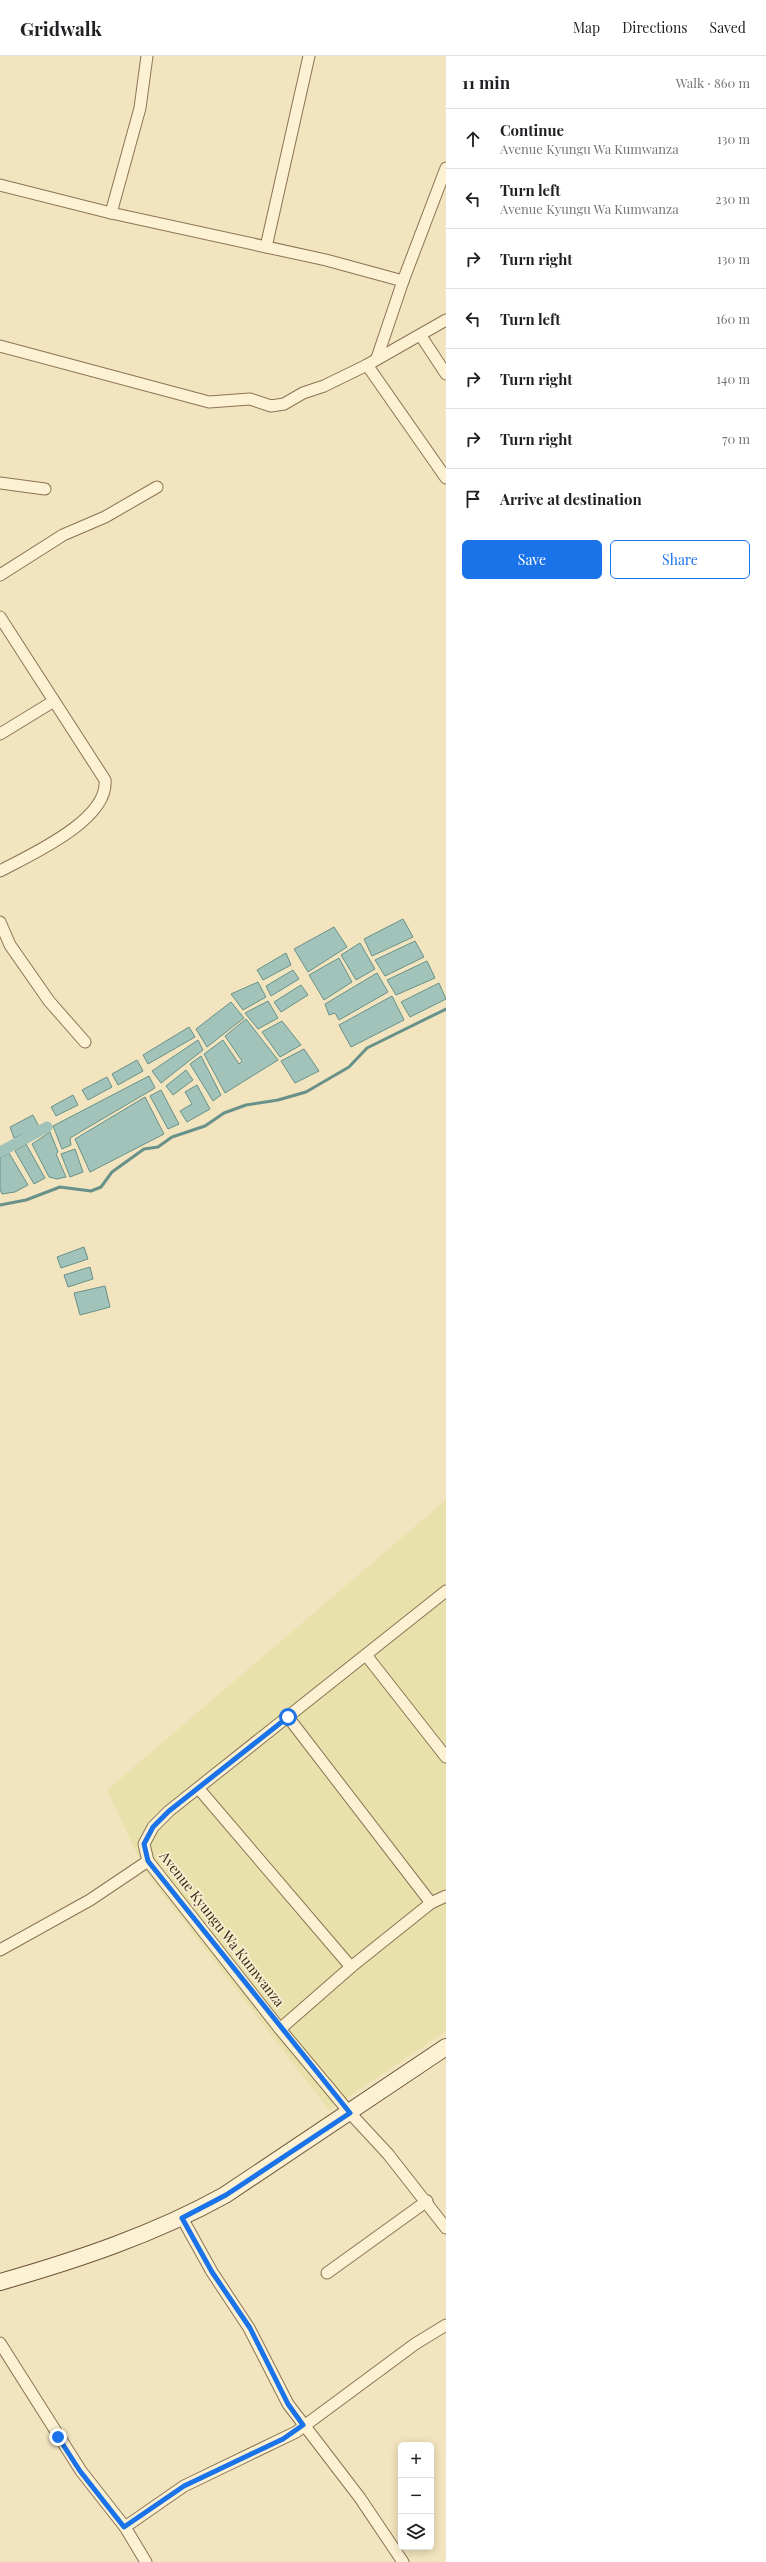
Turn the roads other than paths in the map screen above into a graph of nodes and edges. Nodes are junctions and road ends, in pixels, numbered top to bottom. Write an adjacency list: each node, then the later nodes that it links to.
1 (147, 56): 5 (street)
2 (309, 56): 6 (street)
3 (446, 168): 7 (street)
4 (0, 185): 5 (street)
5 (111, 213): 6 (street)
6 (266, 247): 7 (street)
7 (403, 281): 11 (street)
8 (446, 320): 9 (street)
9 (421, 336): 11 (street); 13 (street)
10 (0, 346): 12 (street)
11 (377, 358): 12 (street)
12 (367, 365): 14 (street)
13 (446, 374)
14 (446, 478)
15 (0, 483): 17 (street)
16 (156, 487): 18 (street)
17 (45, 489)
18 (0, 575)
19 (0, 617): 20 (street)
20 (54, 701): 21 (street); 22 (street)
21 (0, 734)
22 (0, 871)
23 (0, 922): 24 (street)
24 (86, 1042)
25 (446, 1591): 26 (street, Avenue Kyungu Wa Kumwanza)
26 (366, 1655): 27 (street, Avenue Kyungu Wa Kumwanza); 28 (street)
27 (288, 1717): 29 (street, Avenue Kyungu Wa Kumwanza); 32 (street)
28 (446, 1757)
29 (198, 1789): 30 (street, Avenue Kyungu Wa Kumwanza); 34 (street)
30 (148, 1861): 33 (street); 35 (street, Avenue Kyungu Wa Kumwanza)
31 (446, 1896): 32 (street)
32 (431, 1903): 34 (street)
33 (0, 1950)
34 (351, 1967): 35 (street)
35 (280, 2029): 37 (street, Avenue Kyungu Wa Kumwanza)
36 (446, 2047): 37 (street)
37 (350, 2113): 38 (street, Avenue Kyungu Wa Kumwanza); 39 (street)
38 (427, 2201): 40 (street, Avenue Kyungu Wa Kumwanza); 41 (street)
39 (182, 2218): 42 (street); 45 (street)
40 (446, 2228)
41 (327, 2273)
42 (0, 2282)
43 (446, 2325): 45 (street)
44 (0, 2343): 46 (street)
45 (303, 2425): 46 (street); 48 (street)
46 (124, 2527): 47 (street)
47 (146, 2562)
48 (403, 2562)

